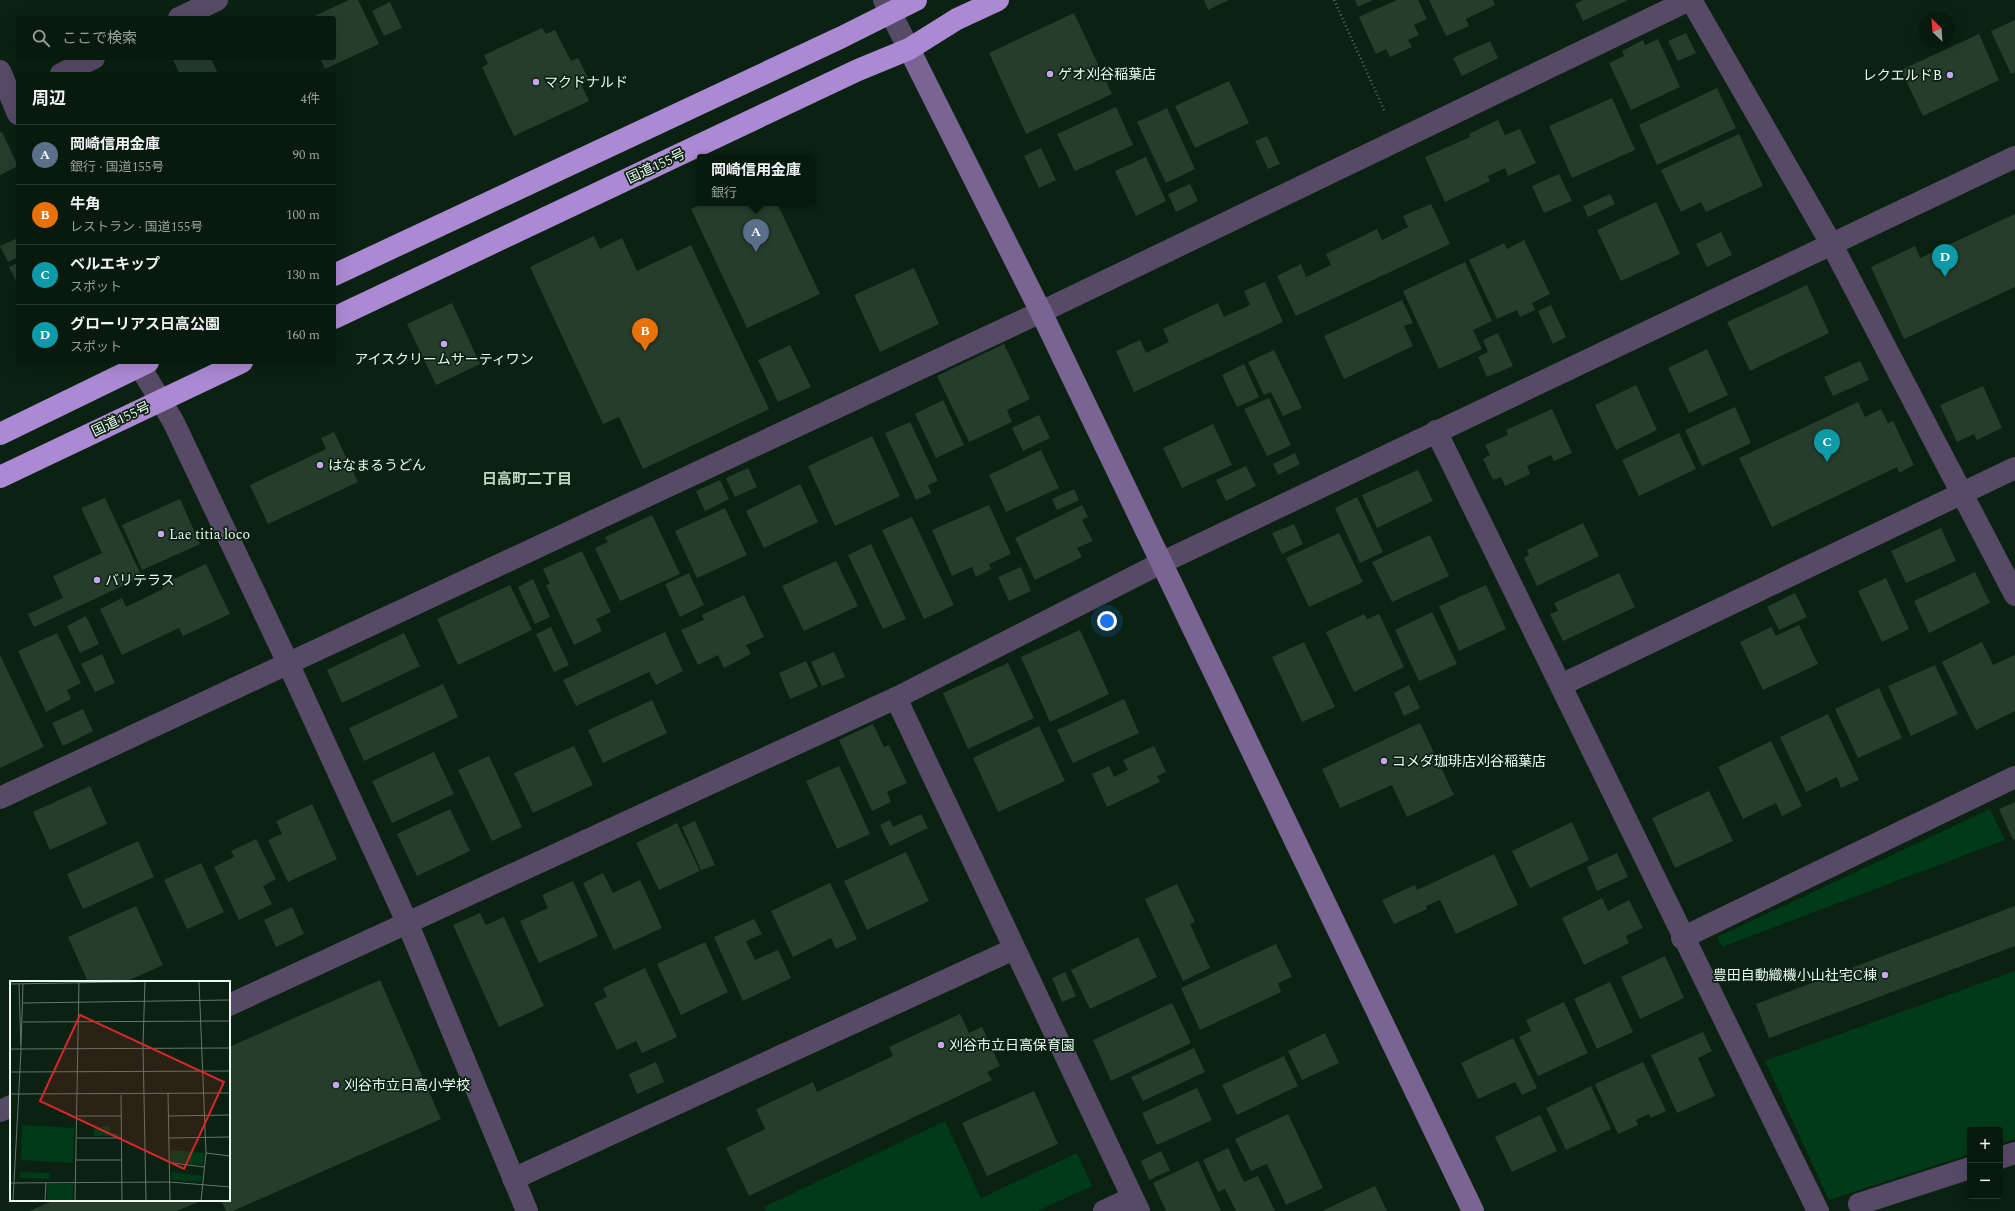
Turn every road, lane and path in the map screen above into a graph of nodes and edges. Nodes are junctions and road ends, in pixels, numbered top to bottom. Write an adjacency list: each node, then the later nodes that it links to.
1 (217, 0): 7 (street)
2 (916, 0): 6 (highway)
3 (998, 0): 8 (highway, 国道155号)
4 (1334, 0): 13 (path)
5 (1690, 0): 13 (street); 15 (street)
6 (887, 7): 8 (street); 16 (highway)
7 (183, 16)
8 (909, 49): 17 (street); 18 (highway, 国道155号)
9 (90, 60): 11 (street)
10 (0, 71): 12 (street)
11 (64, 72)
12 (12, 102)
13 (1398, 140): 17 (street)
14 (2015, 157): 15 (street)
15 (1832, 245): 23 (street); 27 (street)
16 (336, 274)
17 (1041, 312): 28 (street); 30 (street)
18 (336, 317)
19 (140, 364): 24 (highway)
20 (143, 364): 22 (street)
21 (238, 364): 22 (highway, 国道155号)
22 (162, 400): 26 (highway, 国道155号); 30 (street)
23 (1436, 432): 28 (street); 31 (street)
24 (0, 434)
25 (2015, 468): 27 (street)
26 (0, 477)
27 (1961, 494): 29 (street); 31 (street)
28 (1161, 563): 32 (street); 49 (street)
29 (2015, 595)
30 (288, 663): 34 (street); 35 (street)
31 (1561, 685): 36 (street)
32 (896, 698): 35 (street); 37 (street)
33 (2015, 777): 36 (street)
34 (0, 798)
35 (407, 922): 38 (street); 44 (street)
36 (1682, 938): 50 (street)
37 (1014, 949): 44 (street); 45 (street)
38 (230, 1005)
39 (10, 1107): 40 (street)
40 (0, 1112)
41 (2015, 1153): 42 (street)
42 (2003, 1157)
43 (1967, 1169): 46 (street)
44 (513, 1179): 47 (street)
45 (1136, 1204): 48 (street)
46 (1859, 1204)
47 (527, 1211)
48 (1104, 1211)
49 (1473, 1211)
50 (1818, 1211)

